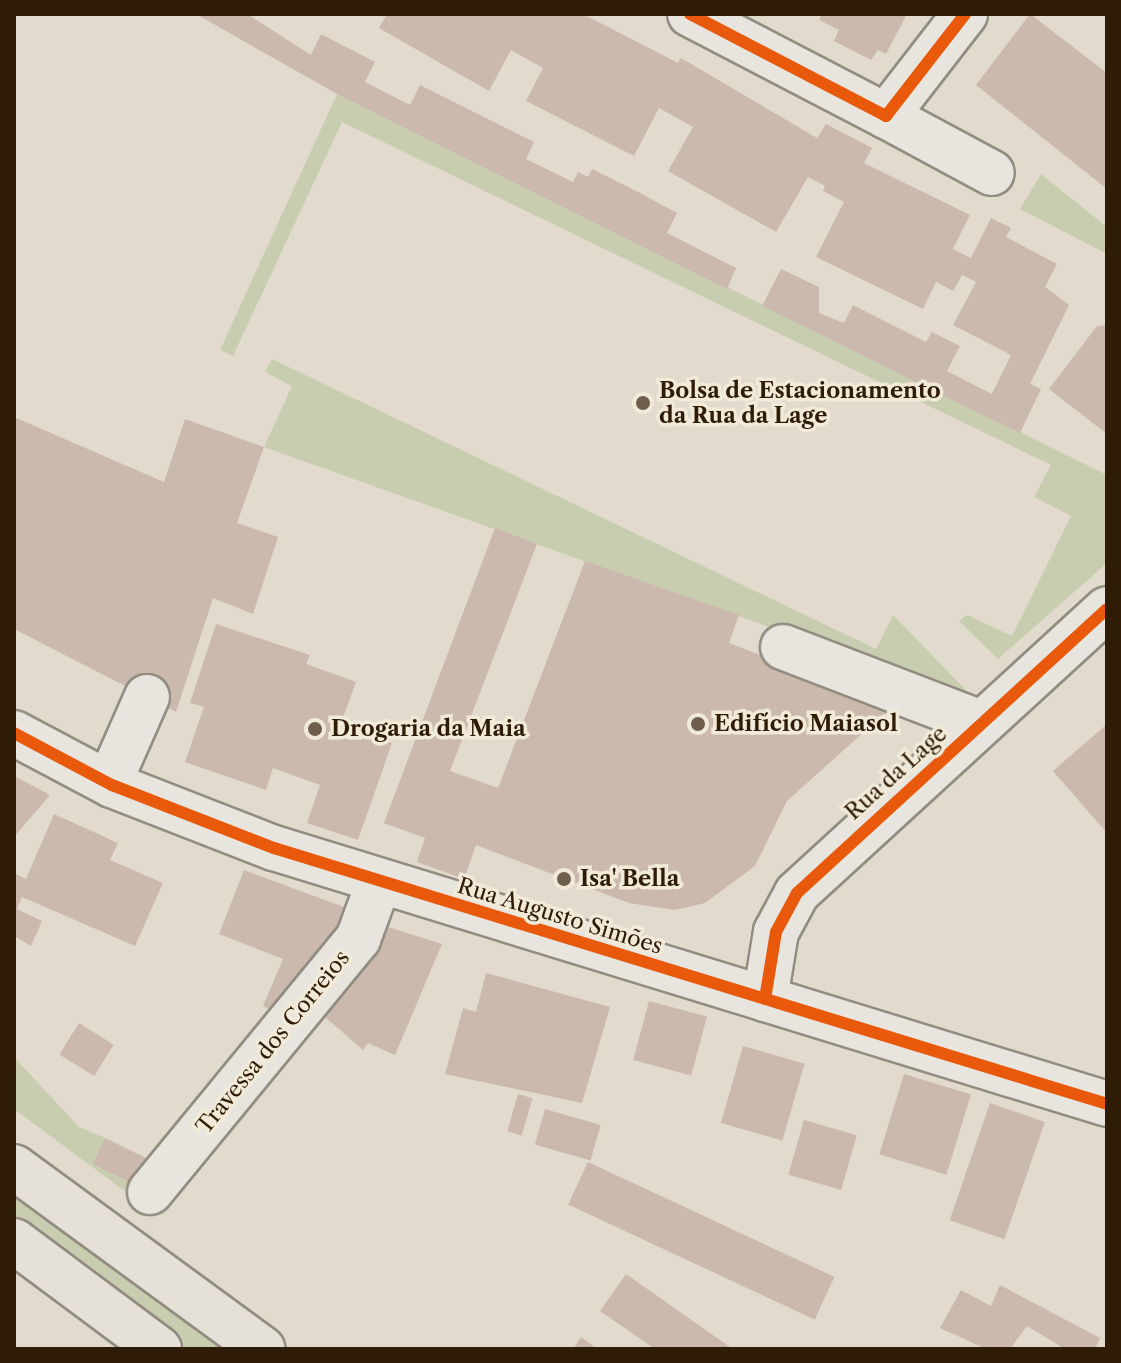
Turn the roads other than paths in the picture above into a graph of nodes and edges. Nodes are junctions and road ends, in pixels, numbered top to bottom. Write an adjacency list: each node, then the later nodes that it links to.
1 (690, 14): 3 (street)
2 (965, 14): 3 (street)
3 (886, 116): 4 (street)
4 (992, 173)
5 (1107, 609): 8 (street, Rua da Lage)
6 (783, 647): 8 (street)
7 (147, 697): 10 (street)
8 (981, 723): 12 (street, Rua da Lage)
9 (14, 733): 10 (street, Rua Augusto Simões)
10 (109, 783): 11 (street, Rua Augusto Simões)
11 (379, 882): 12 (street, Rua Augusto Simões); 15 (street, Travessa dos Correios)
12 (765, 999): 13 (street, Rua Augusto Simões)
13 (1107, 1104)
14 (14, 1167): 18 (main road)
15 (150, 1192)
16 (14, 1241): 17 (main road)
17 (159, 1349)
18 (263, 1349)

